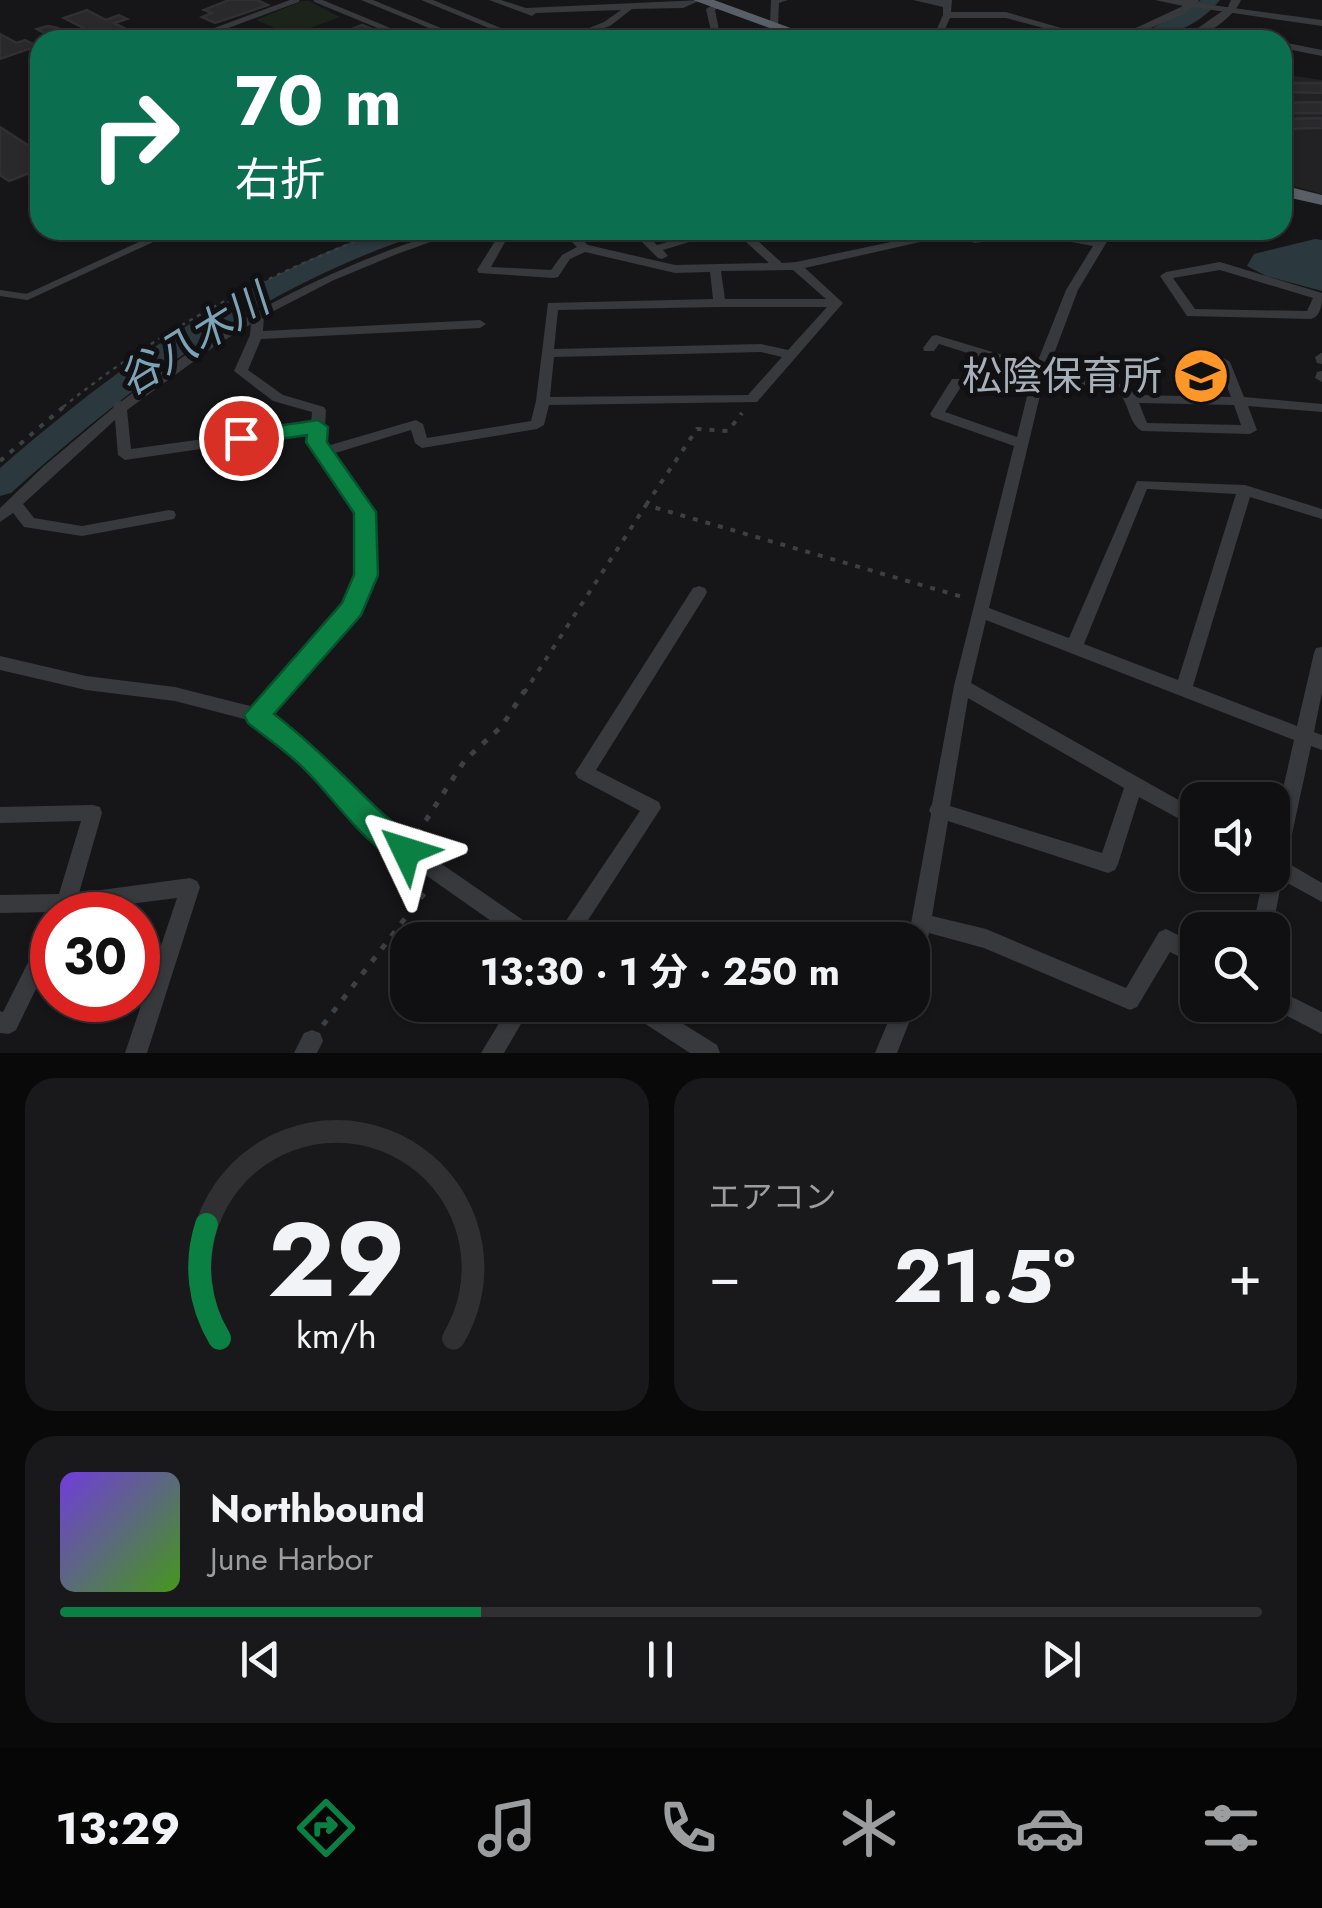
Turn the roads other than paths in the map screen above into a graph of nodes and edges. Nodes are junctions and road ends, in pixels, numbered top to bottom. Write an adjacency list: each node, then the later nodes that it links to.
1 (297, 0): 19 (lane)
2 (316, 0): 20 (lane)
3 (365, 0): 21 (street)
4 (425, 0): 16 (street)
5 (493, 0): 15 (street)
6 (698, 0): 12 (highway); 14 (street)
7 (784, 0): 18 (street)
8 (917, 0): 13 (street)
9 (1159, 0): 10 (street)
10 (1193, 2): 11 (street); 29 (street)
11 (1234, 4): 17 (street); 30 (street)
12 (718, 6): 18 (highway); 24 (street)
13 (948, 6): 27 (street); 28 (street)
14 (630, 7): 15 (street); 23 (street)
15 (522, 10): 16 (street)
16 (478, 21): 22 (street)
17 (1322, 23)
18 (780, 27): 25 (street); 26 (highway)
19 (216, 30)
20 (389, 30)
21 (441, 30)
22 (501, 30)
23 (591, 30)
24 (715, 30)
25 (776, 30)
26 (788, 30)
27 (940, 30)
28 (1061, 30)
29 (1138, 30)
30 (1203, 30)
31 (1292, 47): 32 (street)
32 (1322, 52)
33 (1292, 192): 34 (highway)
34 (1322, 200)
35 (150, 240): 50 (lane)
36 (420, 240): 54 (street)
37 (501, 240): 44 (street)
38 (576, 240): 44 (street)
39 (646, 240): 45 (street)
40 (687, 240): 45 (street)
41 (750, 240): 46 (street)
42 (916, 240): 47 (street)
43 (1102, 240): 61 (street)
44 (584, 248): 49 (street)
45 (655, 249): 49 (street)
46 (779, 266): 47 (street); 48 (street)
47 (796, 266): 52 (street)
48 (714, 268): 49 (street); 53 (street)
49 (676, 269)
50 (0, 293)
51 (1321, 297): 51 (street)
52 (837, 302): 53 (street); 59 (street)
53 (719, 303): 58 (street)
54 (258, 314): 56 (street); 66 (street)
55 (480, 324): 56 (street)
56 (256, 335): 68 (street)
57 (928, 348): 61 (street)
58 (548, 353): 59 (street); 64 (street)
59 (793, 355): 64 (street)
60 (1224, 362): 65 (street)
61 (1038, 378): 63 (street); 69 (street)
62 (957, 382): 69 (street)
63 (1130, 399): 65 (street); 65 (street)
64 (544, 401): 70 (street)
65 (1239, 401): 67 (street)
66 (120, 406): 68 (street); 72 (street)
67 (1322, 408)
68 (318, 427): 70 (street)
69 (1023, 444): 77 (street)
70 (323, 452): 83 (street)
71 (1245, 490): 73 (street); 78 (street); 82 (street)
72 (14, 503): 74 (street); 75 (street)
73 (1322, 514)
74 (169, 515)
75 (0, 517)
76 (699, 592): 97 (street)
77 (982, 607): 78 (street); 81 (street)
78 (1074, 647): 82 (street)
79 (1322, 653): 84 (street)
80 (0, 663): 83 (street)
81 (962, 686): 85 (street); 86 (street)
82 (1184, 689): 84 (street)
83 (257, 715): 96 (street)
84 (1313, 739): 88 (street)
85 (1134, 785): 86 (street); 87 (street)
86 (938, 810): 98 (street)
87 (1180, 811)
88 (1290, 813)
89 (0, 815): 91 (street)
90 (1290, 874): 93 (street)
91 (71, 892)
92 (160, 892): 101 (street)
93 (1322, 893)
94 (0, 904): 95 (street)
95 (30, 906)
96 (510, 922)
97 (575, 922)
98 (921, 922)
99 (930, 924): 100 (street)
100 (1180, 946)
101 (160, 979)
102 (30, 981): 104 (street)
103 (1290, 1006): 109 (street)
104 (0, 1022)
105 (146, 1022): 110 (street)
106 (511, 1022): 111 (street)
107 (661, 1022): 112 (street)
108 (899, 1022): 113 (street)
109 (1322, 1024)
110 (136, 1053)
111 (492, 1053)
112 (709, 1053)
113 (886, 1053)

